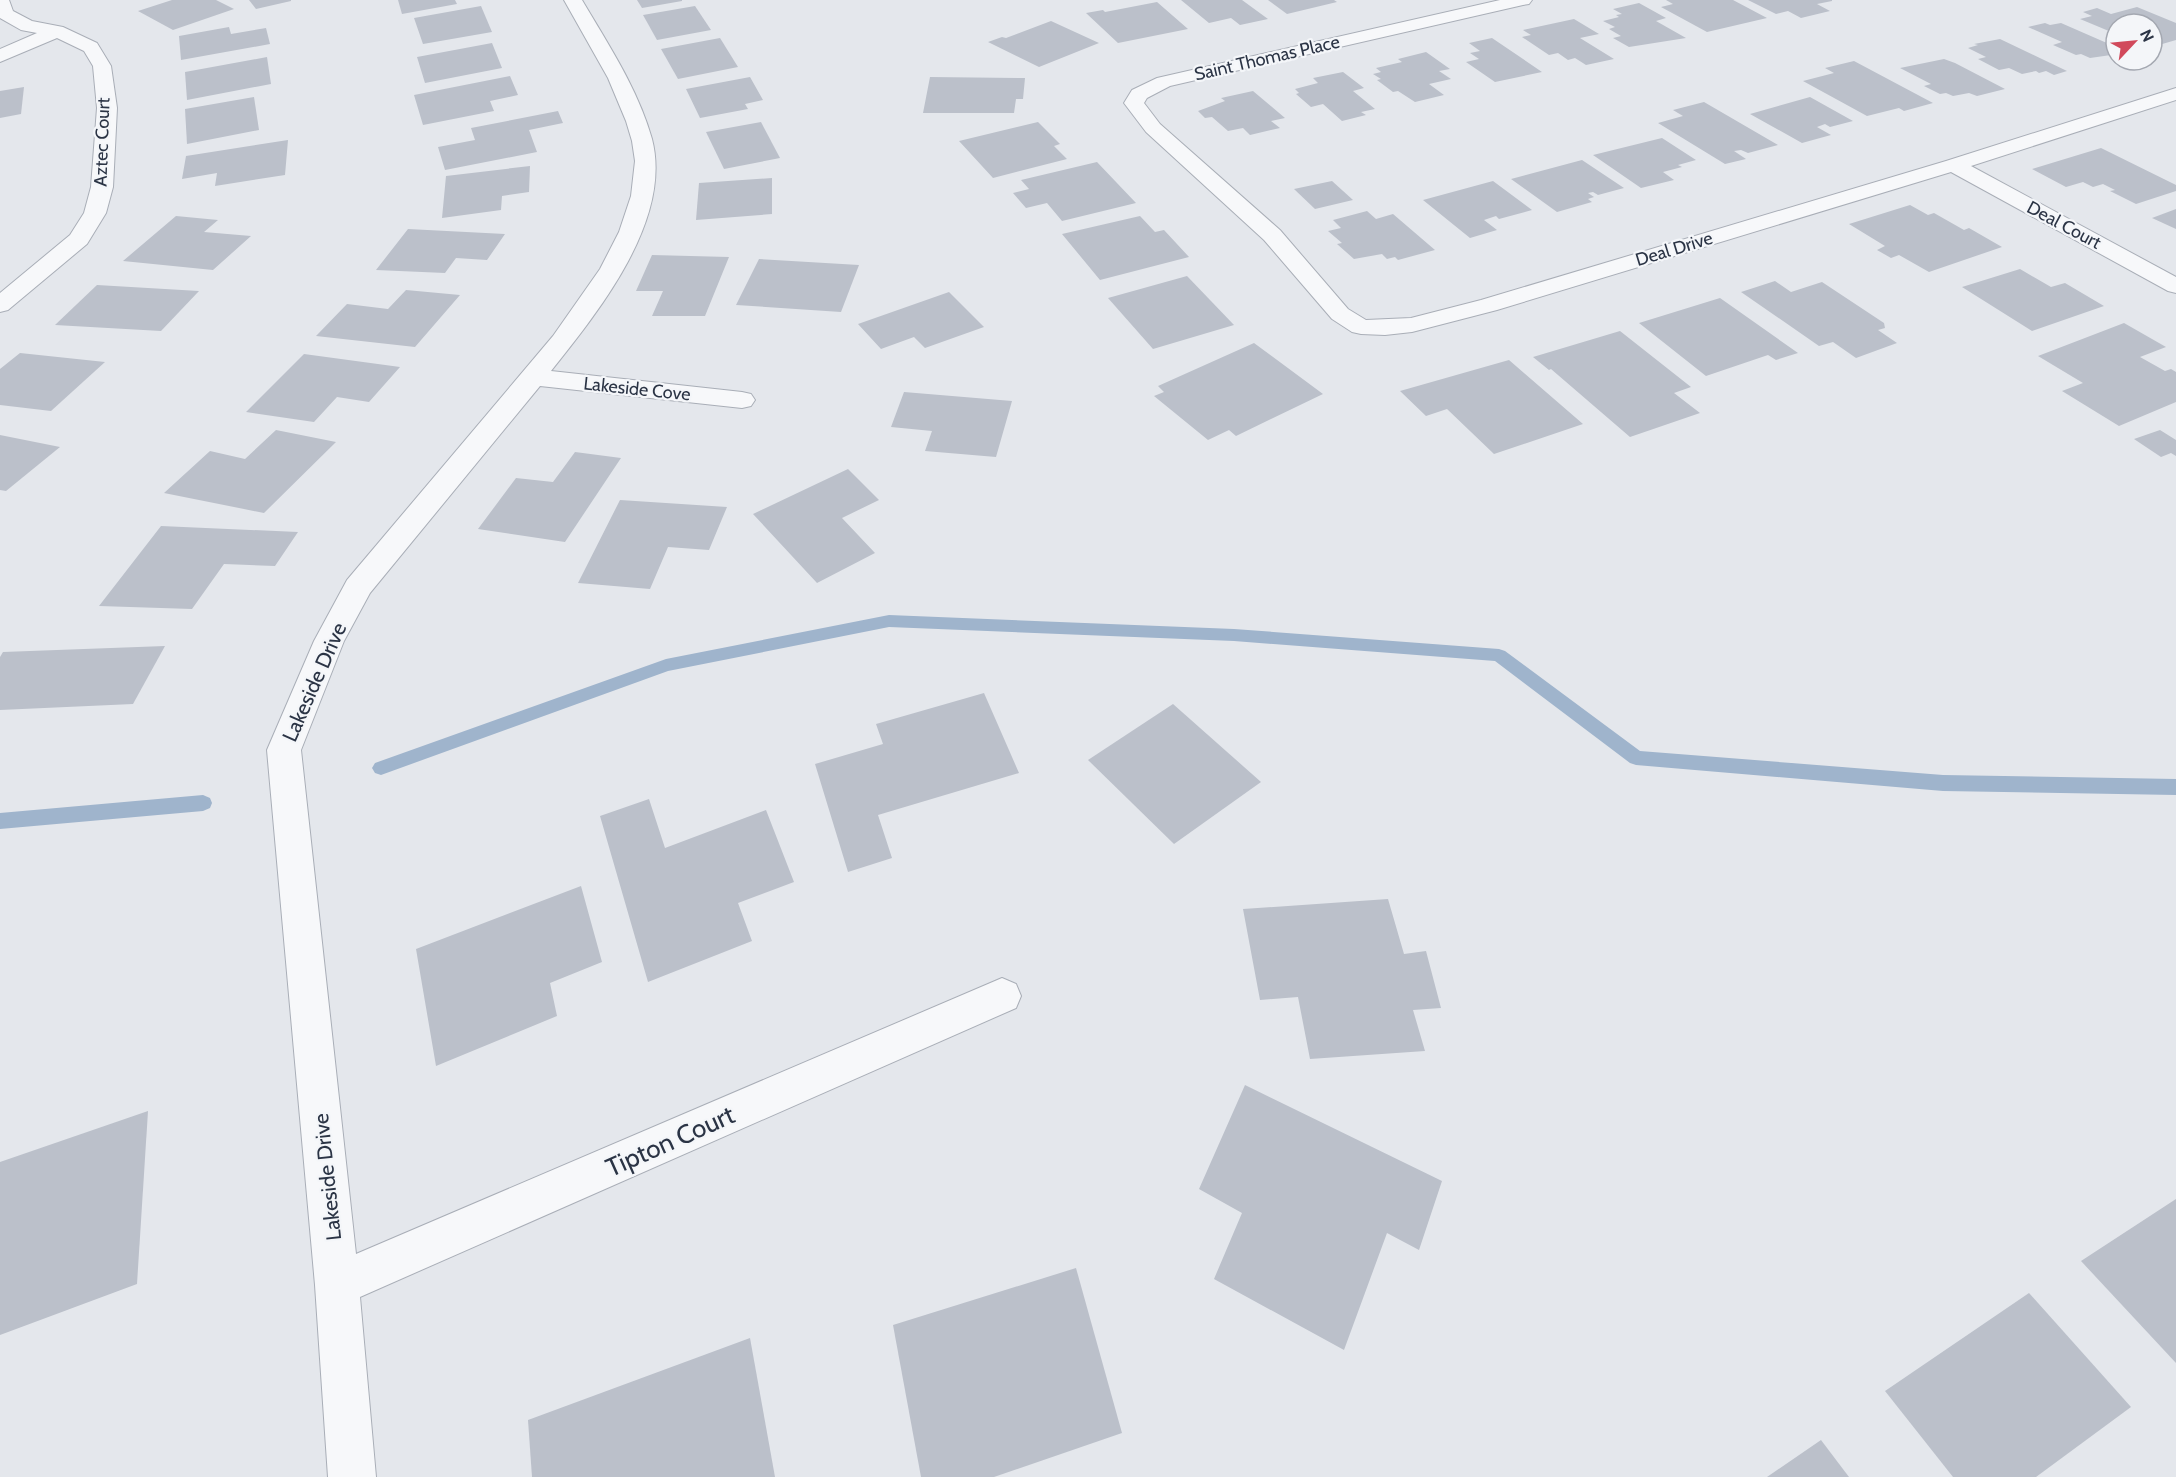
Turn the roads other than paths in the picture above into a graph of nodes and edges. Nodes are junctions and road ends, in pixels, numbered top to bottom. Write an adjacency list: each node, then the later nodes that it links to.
1 (0, 0): 4 (street, Aztec Court)
2 (573, 0): 11 (street, Lakeside Drive)
3 (1523, 0): 8 (street, Saint Thomas Place)
4 (57, 31): 5 (street); 10 (street, Aztec Court)
5 (0, 56)
6 (2176, 94): 7 (street, Deal Drive)
7 (1953, 165): 8 (street, Deal Drive); 9 (street, Deal Court)
8 (1219, 185)
9 (2176, 285)
10 (0, 305)
11 (532, 377): 12 (street, Lakeside Cove); 14 (street, Lakeside Drive)
12 (742, 400)
13 (1002, 996): 14 (street, Tipton Court)
14 (337, 1286): 15 (street, Lakeside Drive)
15 (352, 1477)

